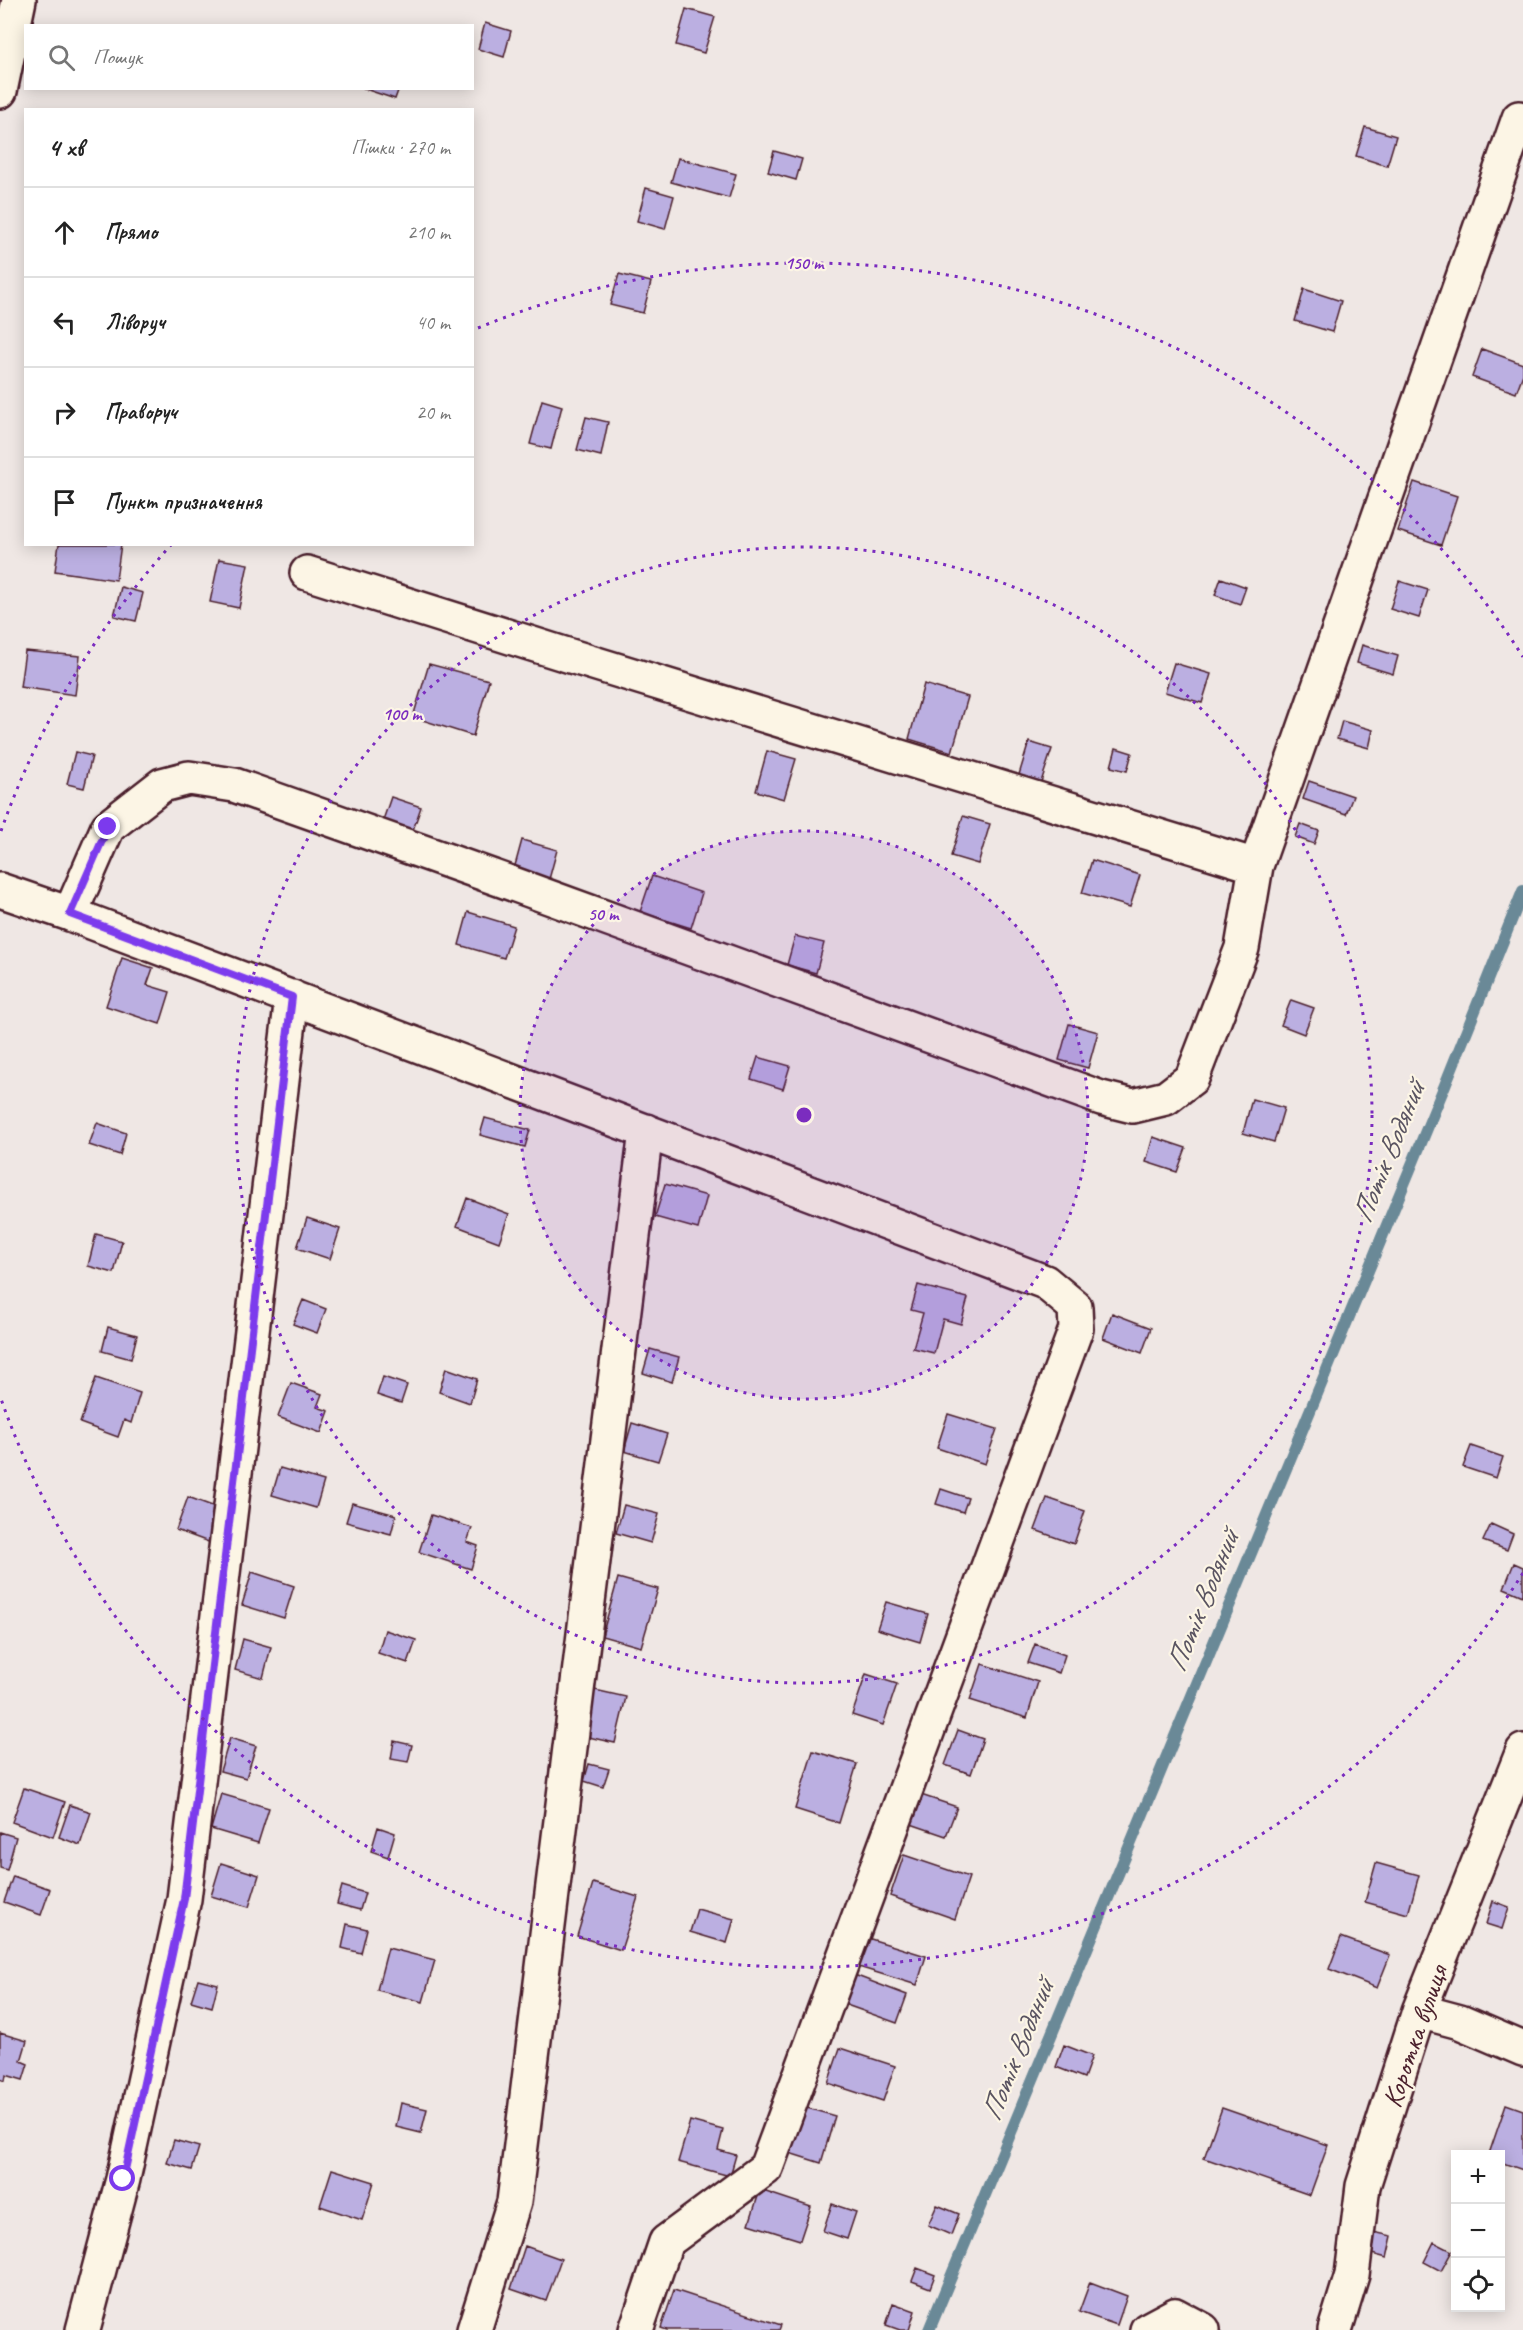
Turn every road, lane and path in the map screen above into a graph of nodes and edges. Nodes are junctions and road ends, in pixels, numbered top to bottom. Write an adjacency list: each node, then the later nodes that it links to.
1 (19, 0): 2 (street)
2 (0, 91)
3 (1519, 118): 5 (street)
4 (307, 573): 5 (street)
5 (1256, 866): 7 (street)
6 (0, 890): 7 (street)
7 (70, 914): 8 (street)
8 (292, 997): 9 (street); 13 (street)
9 (646, 1131): 14 (street); 15 (street)
10 (1523, 1751): 11 (street, Коротка вулиця)
11 (1419, 2011): 12 (street); 18 (street, Коротка вулиця)
12 (1523, 2049)
13 (83, 2330)
14 (474, 2330)
15 (636, 2330)
16 (1147, 2330): 17 (street)
17 (1203, 2330)
18 (1335, 2330)

